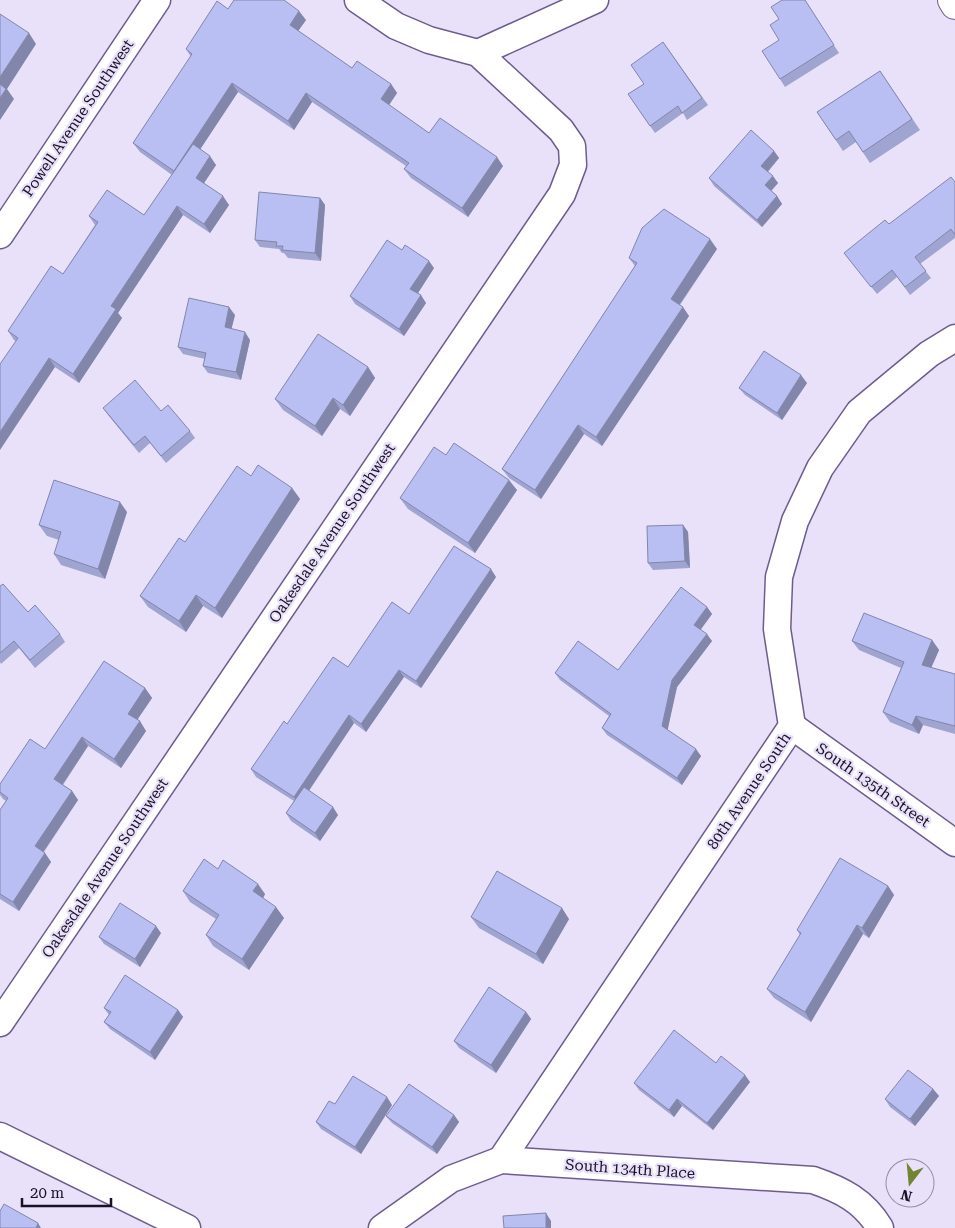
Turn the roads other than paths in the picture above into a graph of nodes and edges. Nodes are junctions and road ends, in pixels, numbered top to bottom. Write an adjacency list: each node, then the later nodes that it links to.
1 (157, 0): 7 (street, Powell Avenue Southwest)
2 (358, 0): 6 (street)
3 (595, 0): 6 (street)
4 (952, 0): 5 (main road)
5 (955, 5)
6 (478, 53): 11 (street, Oakesdale Avenue Southwest)
7 (0, 235)
8 (955, 338): 9 (street, 80th Avenue South)
9 (792, 726): 10 (street, South 135th Street); 13 (street, 80th Avenue South)
10 (955, 843)
11 (0, 1024)
12 (0, 1136): 14 (street)
13 (502, 1160): 15 (street, South 134th Place); 16 (street, South 134th Place)
14 (187, 1228)
15 (382, 1228)
16 (880, 1228)

